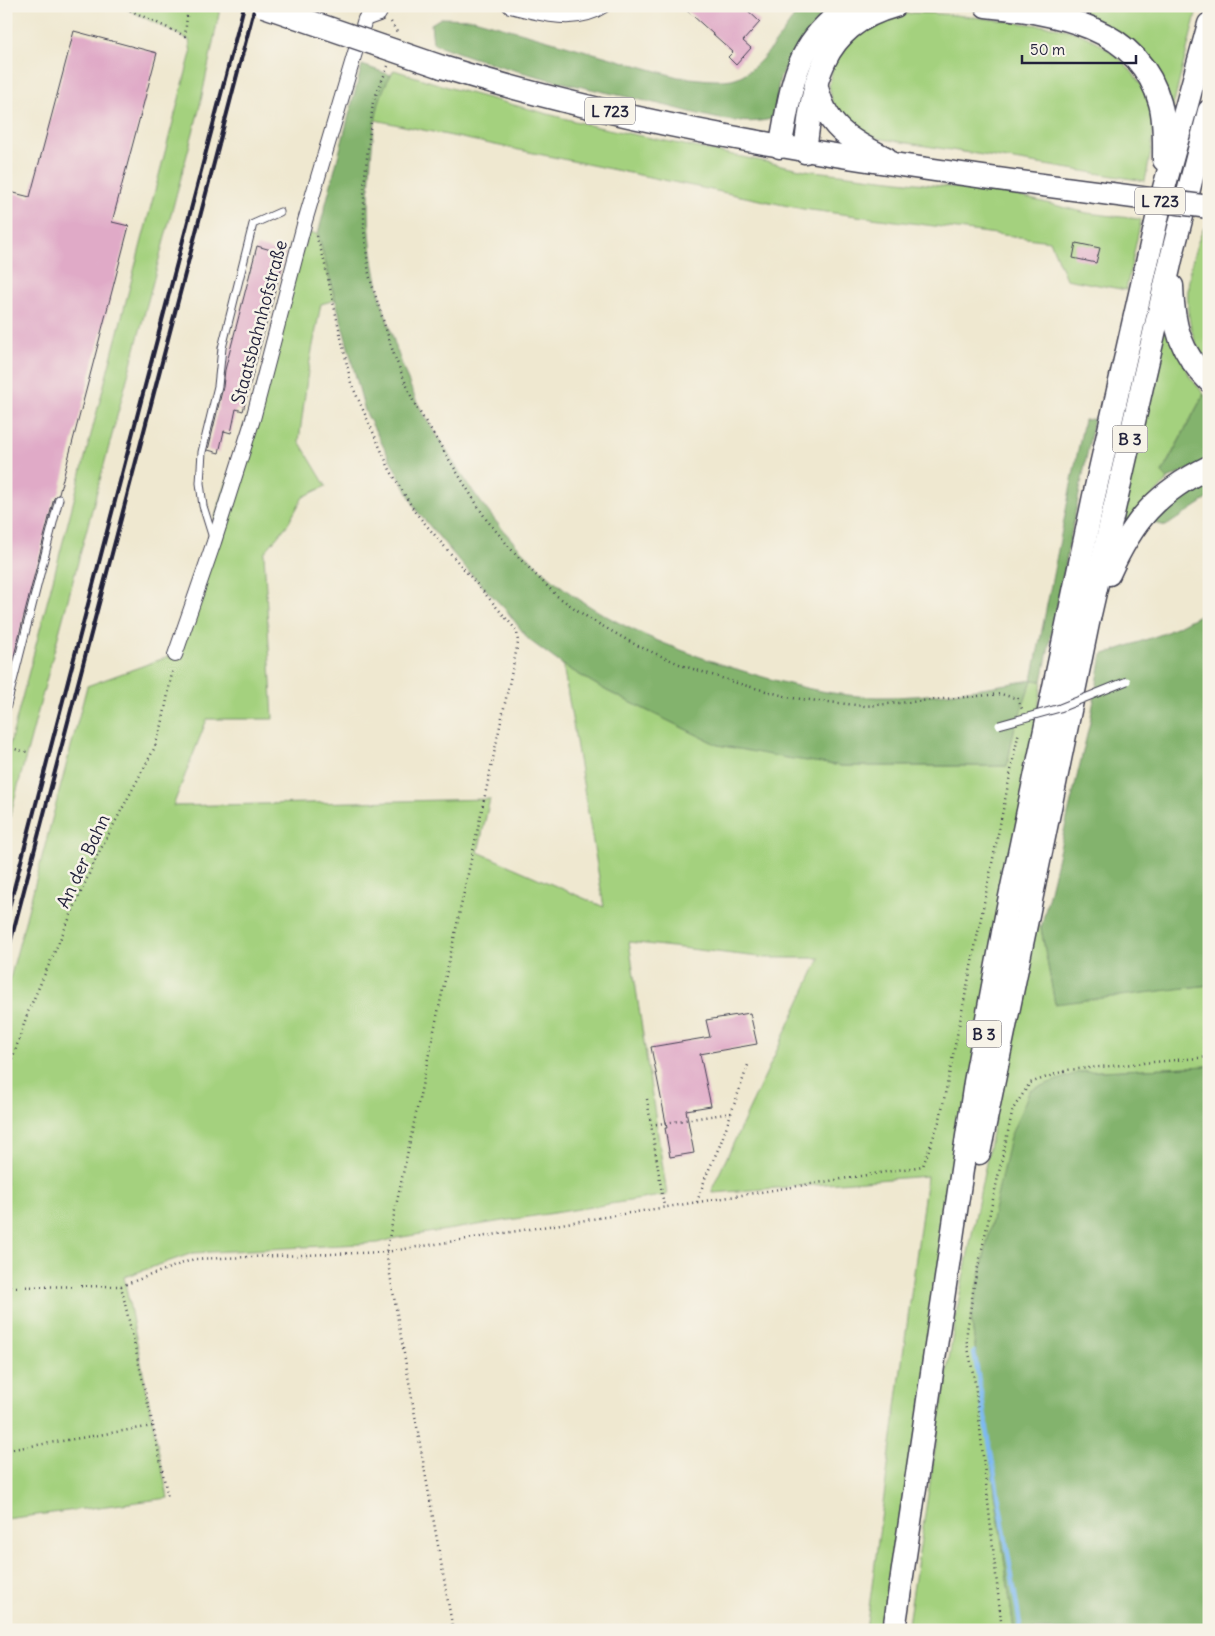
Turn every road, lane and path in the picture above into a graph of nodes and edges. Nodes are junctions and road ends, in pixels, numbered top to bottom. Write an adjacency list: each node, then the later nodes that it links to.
1 (8, 6): 11 (lane)
2 (122, 6): 3 (path)
3 (188, 6)
4 (264, 6): 17 (main road, L 723, bridge)
5 (510, 6): 6 (street)
6 (603, 6)
7 (847, 6): 17 (main road)
8 (895, 6): 15 (main road)
9 (986, 6): 20 (main road)
10 (381, 10): 13 (path); 23 (street, Staatsbahnhofstraße)
11 (6, 14)
12 (1209, 24): 20 (main road, B 3)
13 (397, 33)
14 (390, 59): 33 (path)
15 (816, 82): 18 (main road); 19 (main road)
16 (1209, 111): 24 (main road, B 3)
17 (780, 147): 18 (main road, L 723)
18 (805, 152): 19 (main road, L 723)
19 (905, 167): 21 (main road, L 723, bridge)
20 (1164, 188): 52 (main road, B 3)
21 (1209, 207)
22 (280, 212): 28 (lane)
23 (306, 221): 28 (street, Staatsbahnhofstraße); 46 (path)
24 (1172, 255): 25 (main road); 29 (main road, B 3)
25 (1209, 380)
26 (1209, 467): 29 (main road)
27 (59, 499): 32 (lane)
28 (214, 542): 30 (street, Staatsbahnhofstraße)
29 (1088, 623): 52 (main road, B 3)
30 (175, 655): 40 (path, An der Bahn)
31 (1127, 681): 35 (lane, bridge)
32 (6, 709)
33 (1022, 712)
34 (1021, 721): 44 (path)
35 (999, 725)
36 (6, 747): 37 (path)
37 (27, 752)
38 (1209, 1058): 55 (path)
39 (748, 1065): 42 (path)
40 (6, 1078)
41 (647, 1099): 43 (path)
42 (731, 1114): 43 (path); 44 (path)
43 (651, 1125): 45 (path)
44 (697, 1202): 45 (path)
45 (664, 1206): 46 (path)
46 (386, 1252): 47 (path); 53 (path)
47 (121, 1286): 48 (path); 49 (path)
48 (6, 1287)
49 (153, 1426): 50 (path); 51 (path)
50 (13, 1449)
51 (168, 1498)
52 (902, 1577): 54 (main road, B 3)
53 (453, 1630)
54 (894, 1630)
55 (1002, 1630)

